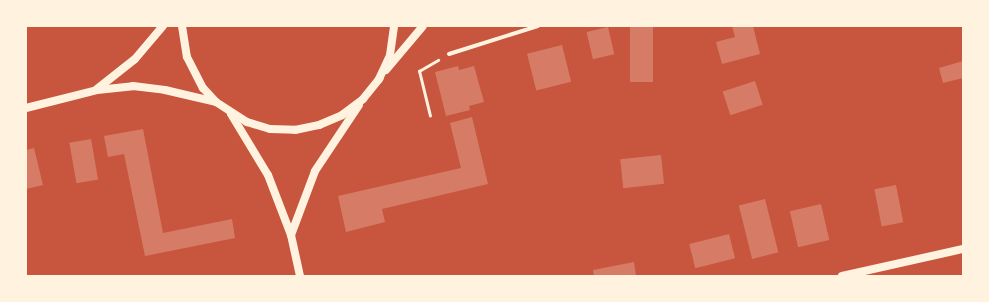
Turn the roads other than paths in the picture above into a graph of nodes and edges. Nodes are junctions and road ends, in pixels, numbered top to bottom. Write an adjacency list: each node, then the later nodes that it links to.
1 (163, 26): 8 (main road)
2 (182, 26): 10 (main road)
3 (394, 26): 7 (main road)
4 (423, 26): 7 (main road)
5 (538, 26): 6 (street)
6 (449, 54)
7 (379, 79): 9 (main road)
8 (96, 90): 10 (main road); 11 (main road)
9 (363, 99): 12 (main road); 13 (main road)
10 (216, 102): 12 (main road)
11 (26, 108)
12 (230, 113): 13 (main road)
13 (291, 235): 15 (main road)
14 (963, 249): 16 (main road)
15 (300, 276)
16 (842, 276)

